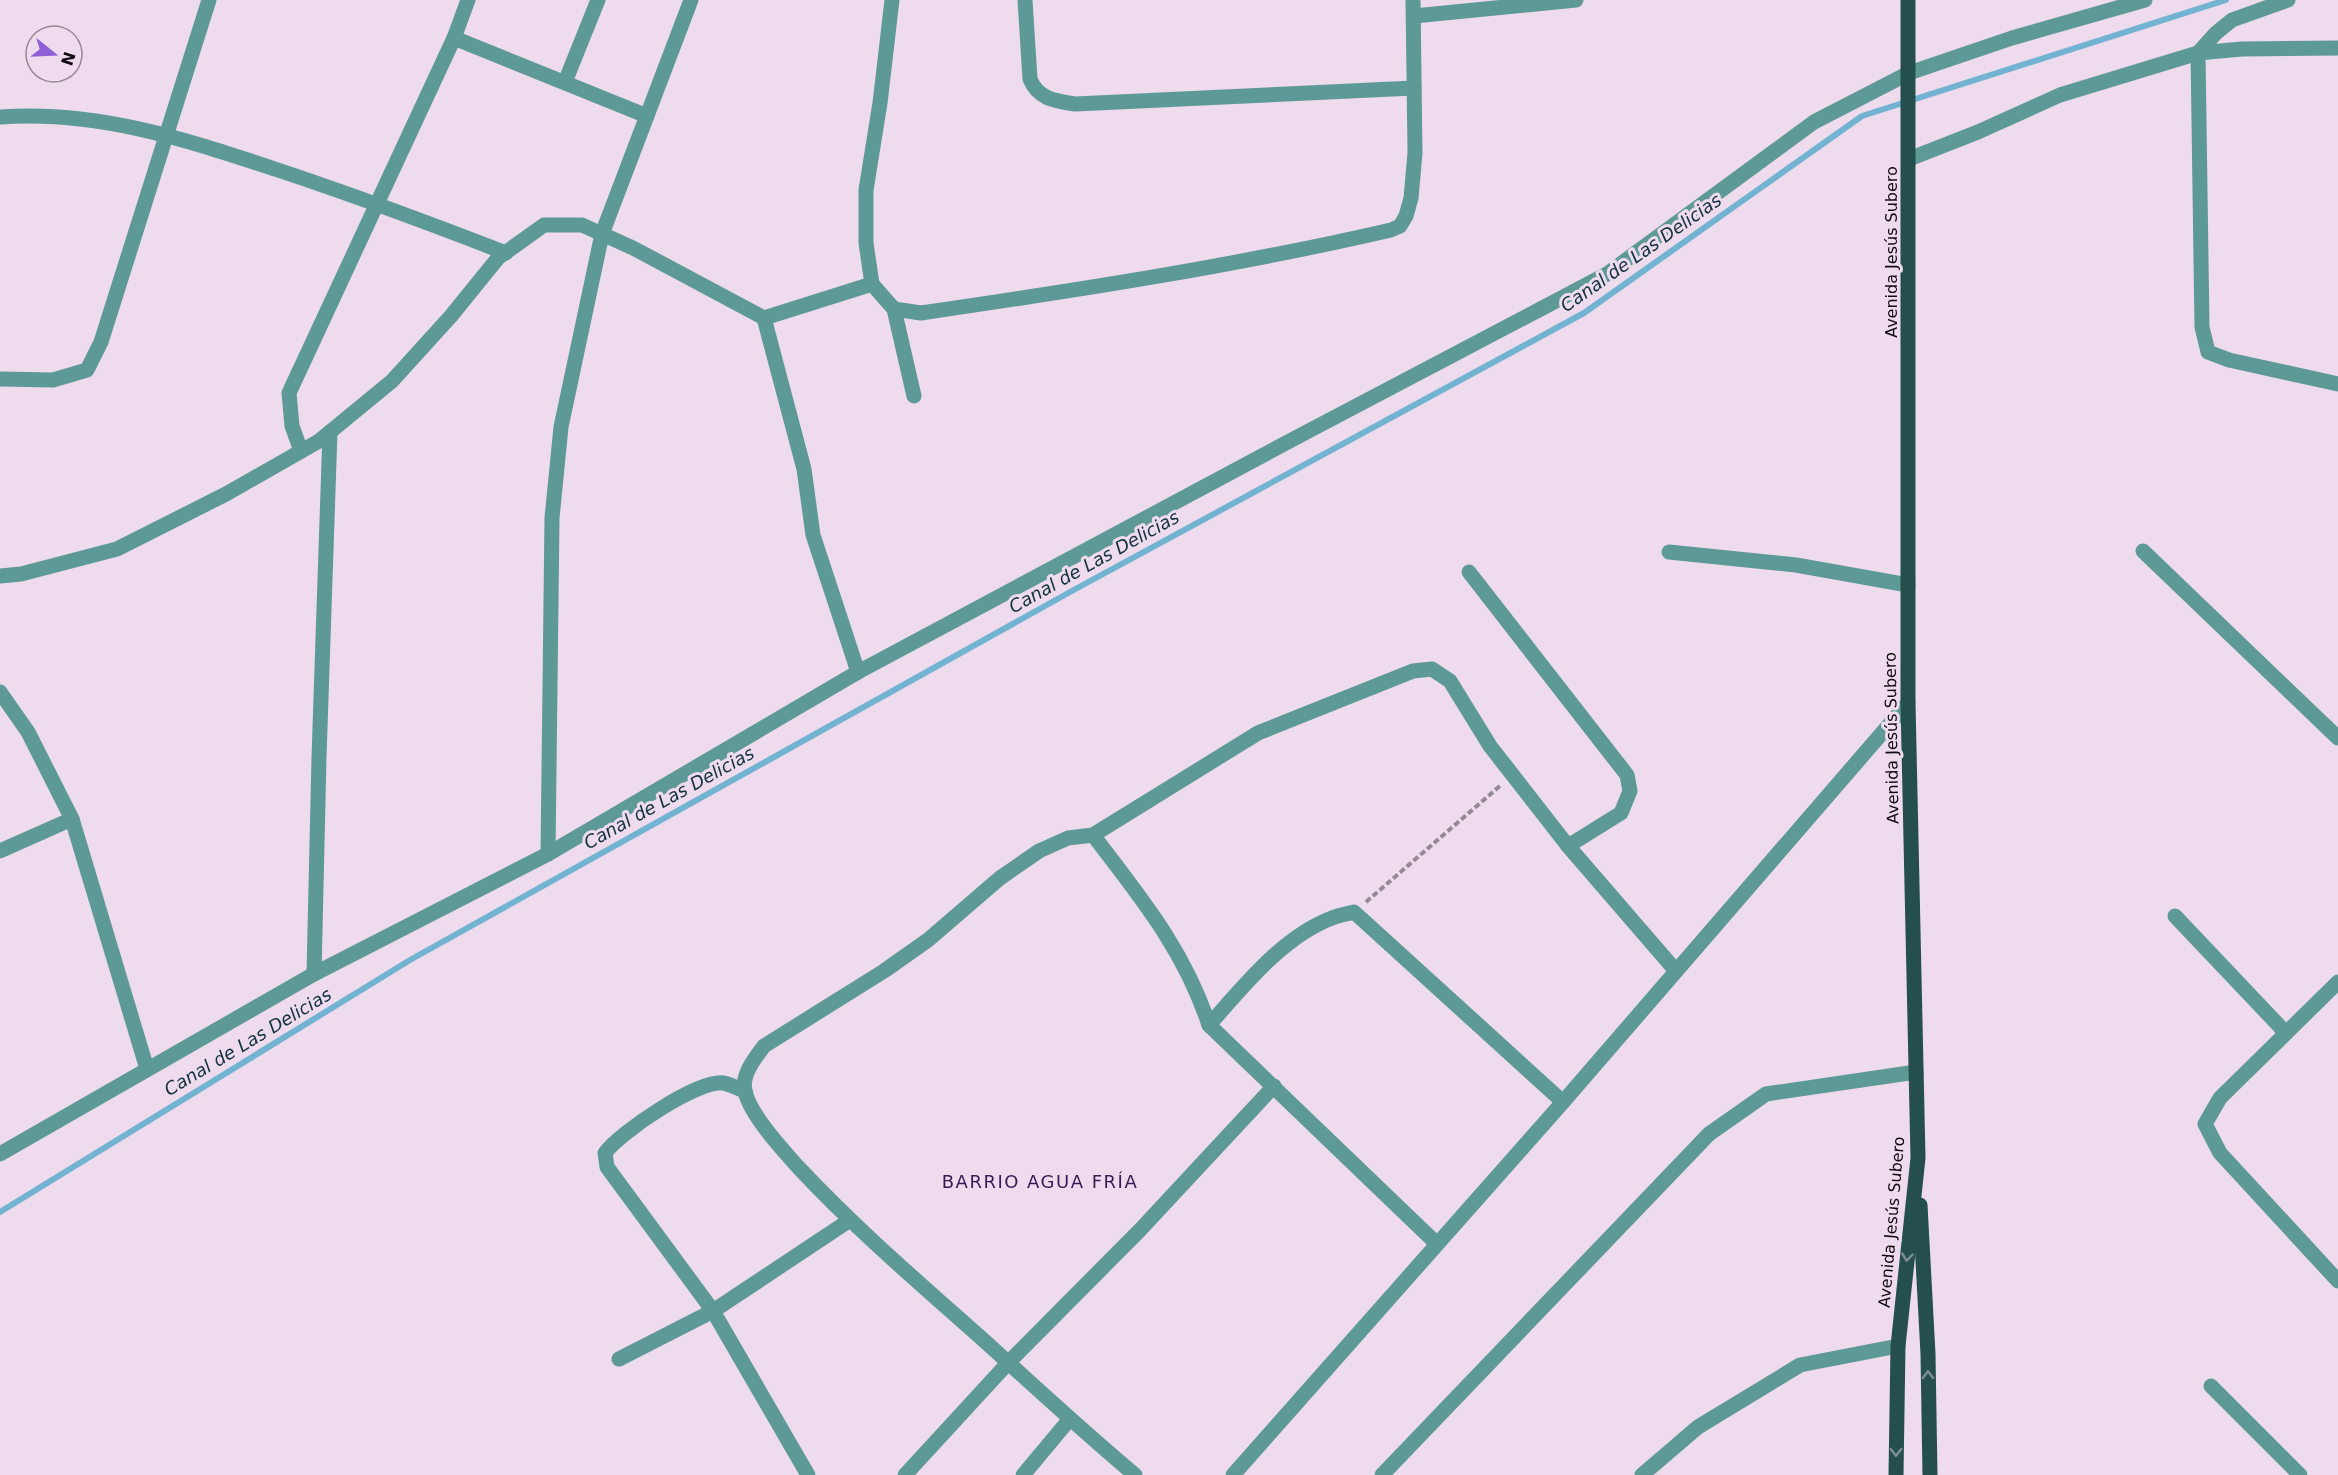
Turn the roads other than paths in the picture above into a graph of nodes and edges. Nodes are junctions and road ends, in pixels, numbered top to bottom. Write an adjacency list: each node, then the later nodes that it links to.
1 (209, 0): 21 (street)
2 (468, 0): 13 (street)
3 (598, 0): 17 (street)
4 (691, 0): 19 (street)
5 (892, 0): 26 (street)
6 (1025, 0): 18 (street)
7 (1413, 0): 12 (street)
8 (1576, 0): 12 (street)
9 (1908, 0): 16 (main road, Avenida Jesús Subero)
10 (2145, 0): 16 (street)
11 (2288, 0): 15 (street)
12 (1413, 16): 18 (street)
13 (454, 38): 17 (street); 23 (street)
14 (2338, 48): 15 (street)
15 (2198, 53): 22 (street); 30 (street)
16 (1909, 79): 22 (main road, Avenida Jesús Subero); 39 (street)
17 (565, 82): 19 (street)
18 (1414, 88): 27 (street)
19 (647, 116): 24 (street)
20 (0, 117): 21 (street)
21 (166, 134): 23 (street); 29 (street)
22 (1909, 159): 38 (main road, Avenida Jesús Subero)
23 (376, 203): 25 (street); 33 (street)
24 (602, 234): 25 (street); 28 (street); 47 (street)
25 (506, 253): 32 (street)
26 (872, 285): 27 (street); 28 (street)
27 (894, 309): 31 (street)
28 (764, 318): 39 (street)
29 (0, 379)
30 (2338, 384)
31 (914, 396)
32 (330, 432): 33 (street); 50 (street)
33 (301, 451): 37 (street)
34 (2143, 551): 42 (street)
35 (1669, 552): 38 (street)
36 (1469, 572): 45 (street)
37 (0, 576)
38 (1908, 585): 41 (main road, Avenida Jesús Subero)
39 (858, 672): 47 (street)
40 (1, 696): 43 (street)
41 (1908, 703): 49 (street); 55 (main road, Avenida Jesús Subero)
42 (2338, 738)
43 (72, 819): 46 (street); 54 (street)
44 (1093, 835): 45 (street); 52 (street); 57 (street)
45 (1568, 846): 49 (street)
46 (0, 851)
47 (548, 854): 50 (street)
48 (2175, 916): 53 (street)
49 (1676, 971): 58 (street)
50 (314, 974): 54 (street)
51 (2338, 982): 53 (street)
52 (1209, 1025): 56 (street); 58 (street)
53 (2286, 1033): 63 (street)
54 (147, 1069): 59 (street)
55 (1916, 1072): 60 (main road, Avenida Jesús Subero); 75 (street)
56 (1274, 1086): 62 (street); 67 (street)
57 (745, 1091): 61 (street); 64 (street)
58 (1563, 1102): 62 (street)
59 (0, 1154)
60 (1918, 1158): 65 (main road, Avenida Jesús Subero, one-way to 65); 78 (main road, one-way to 60)
61 (850, 1220): 64 (street); 67 (street)
62 (1437, 1244): 74 (street)
63 (2338, 1281)
64 (713, 1311): 66 (street); 70 (street)
65 (1898, 1346): 76 (street); 77 (main road, Avenida Jesús Subero, one-way to 77)
66 (619, 1359)
67 (1008, 1364): 69 (street); 71 (street)
68 (2211, 1386): 79 (street)
69 (1069, 1420): 72 (street); 73 (street)
70 (808, 1475)
71 (905, 1475)
72 (1023, 1475)
73 (1135, 1475)
74 (1233, 1475)
75 (1382, 1475)
76 (1642, 1475)
77 (1896, 1475)
78 (1930, 1475)
79 (2300, 1475)

